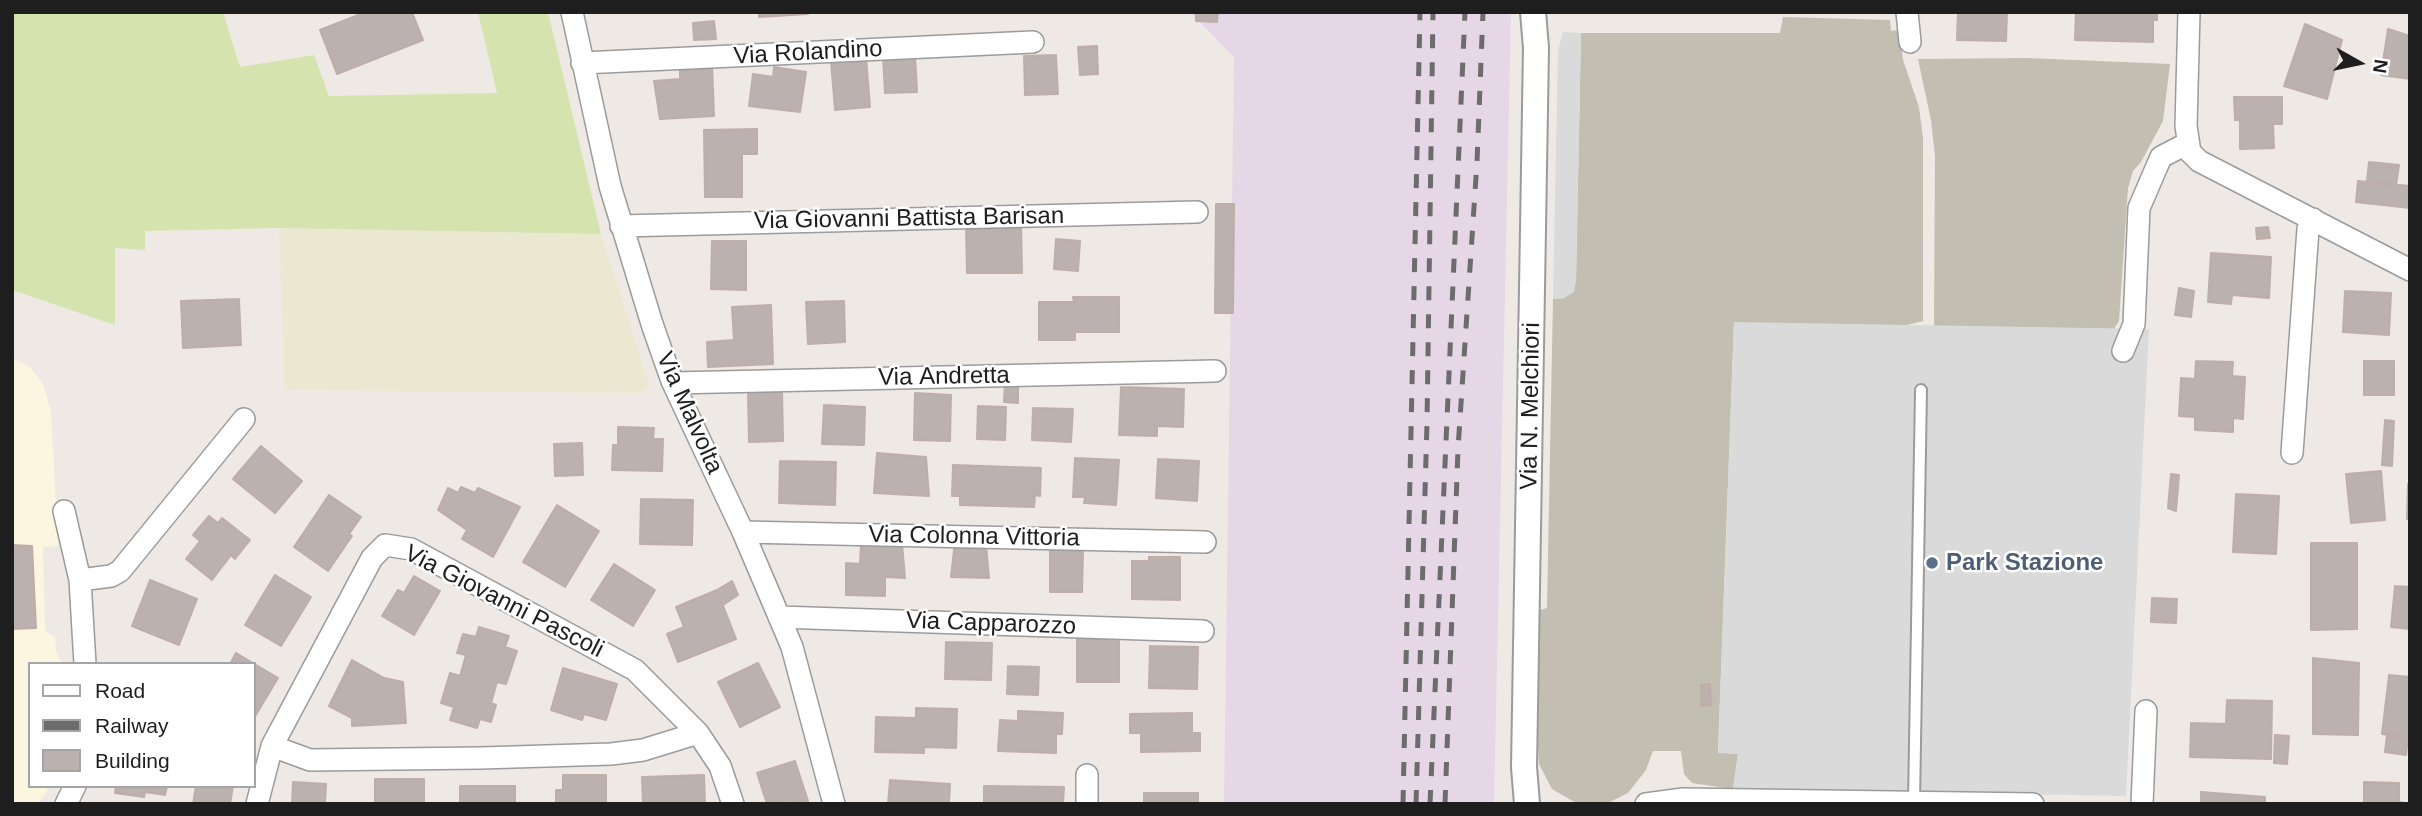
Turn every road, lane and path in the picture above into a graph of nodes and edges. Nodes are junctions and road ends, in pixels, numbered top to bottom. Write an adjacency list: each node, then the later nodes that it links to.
1 (572, 12): 9 (street, Via Malvolta)
2 (1533, 12): 8 (street, Via N. Melchiori)
3 (1540, 12): 8 (street, Via N. Melchiori)
4 (1908, 12): 6 (street)
5 (2189, 12): 10 (street)
6 (1910, 42)
7 (1033, 43): 9 (street, Via Rolandino)
8 (1536, 46): 31 (street, Via N. Melchiori)
9 (582, 63): 13 (street, Via Malvolta)
10 (2188, 144): 12 (street); 15 (street)
11 (1197, 212): 13 (street, Via Giovanni Battista Barisan)
12 (2313, 219): 14 (street); 20 (street)
13 (621, 226): 17 (street, Via Malvolta)
14 (2410, 270)
15 (2123, 351)
16 (1215, 371): 17 (street, Via Andretta)
17 (673, 383): 22 (street, Via Malvolta)
18 (1921, 390): 35 (lane)
19 (244, 419): 24 (street)
20 (2292, 453)
21 (64, 511): 24 (street)
22 (743, 532): 23 (street, Via Colonna Vittoria); 25 (street, Via Malvolta)
23 (1205, 542)
24 (80, 580): 27 (street)
25 (779, 617): 26 (street, Via Capparozzo); 39 (street, Via Malvolta)
26 (1203, 631)
27 (85, 662)
28 (2147, 711): 45 (street)
29 (698, 733): 30 (street); 30 (street, Via Giovanni Pascoli); 38 (street, Via Giovanni Pascoli)
30 (272, 746): 37 (street, Via Giovanni Pascoli)
31 (1524, 766): 41 (street, Via N. Melchiori); 42 (street)
32 (1087, 775): 40 (street)
33 (74, 788): 36 (street)
34 (1678, 801): 35 (street); 43 (street)
35 (1914, 802): 44 (street)
36 (66, 804)
37 (257, 804)
38 (733, 804)
39 (834, 804)
40 (1087, 804)
41 (1527, 804)
42 (1546, 804)
43 (1646, 804)
44 (2033, 804)
45 (2142, 804)

